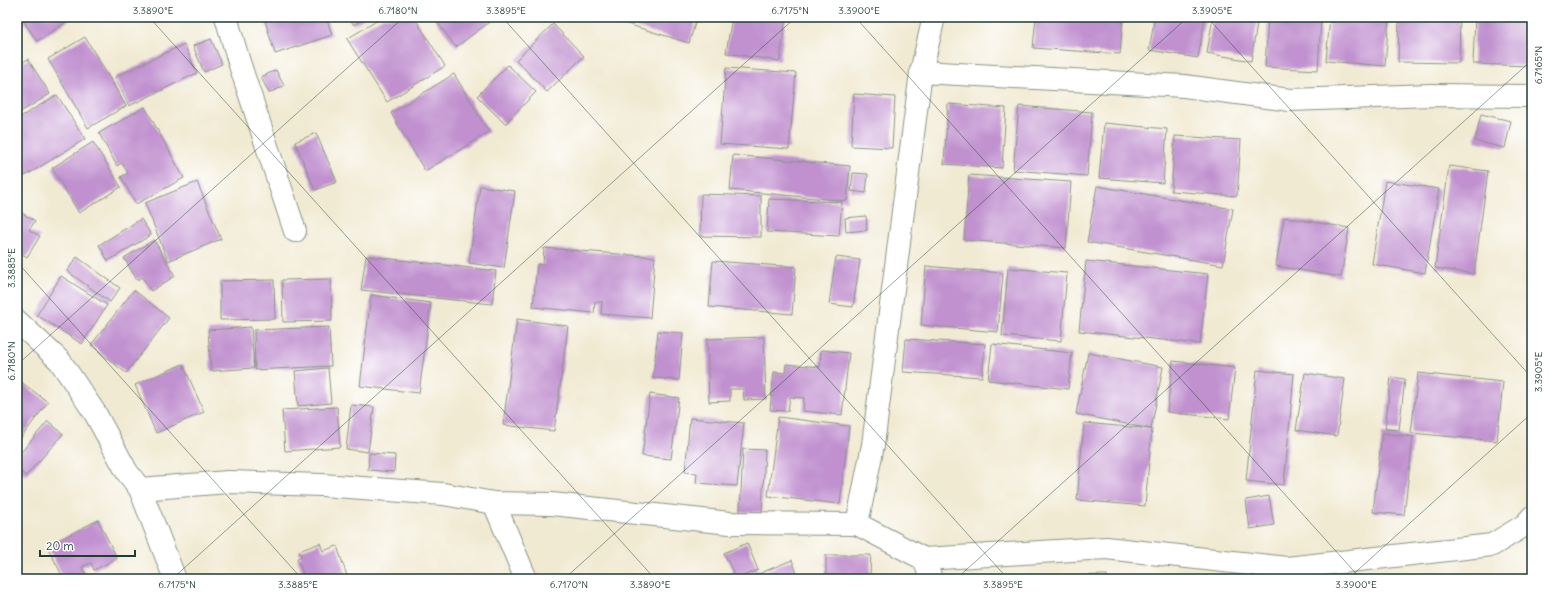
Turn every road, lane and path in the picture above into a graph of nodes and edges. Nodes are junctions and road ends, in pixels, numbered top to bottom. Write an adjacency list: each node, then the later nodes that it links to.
1 (226, 17): 5 (street)
2 (934, 17): 3 (street)
3 (921, 72): 4 (street); 10 (street)
4 (1532, 96)
5 (295, 231)
6 (17, 321): 7 (street)
7 (140, 489): 8 (street); 13 (street)
8 (494, 502): 10 (street); 14 (street)
9 (1532, 517): 12 (street)
10 (857, 524): 11 (street)
11 (927, 569): 12 (street)
12 (1288, 574)
13 (176, 579)
14 (526, 579)

